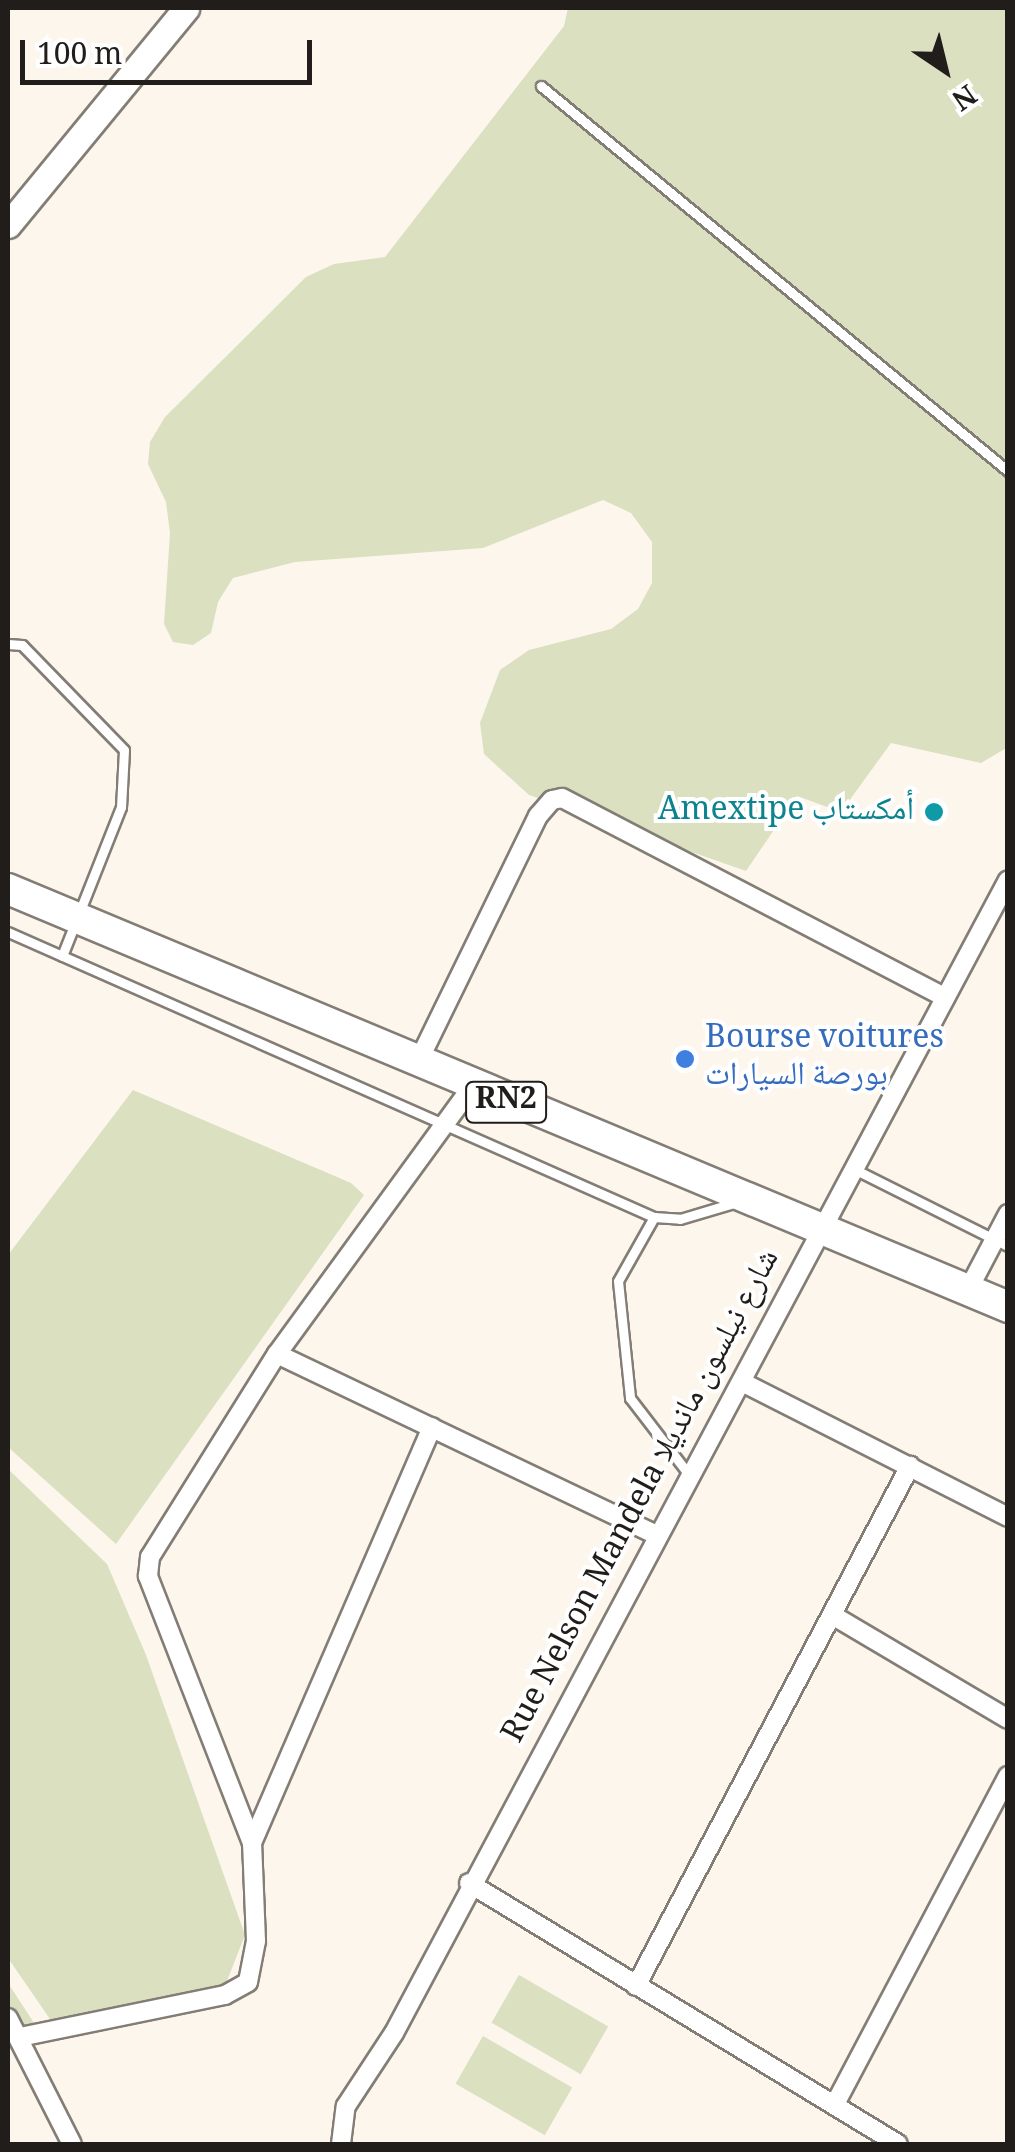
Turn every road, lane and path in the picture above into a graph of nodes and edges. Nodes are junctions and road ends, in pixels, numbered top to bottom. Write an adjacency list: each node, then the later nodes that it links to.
1 (186, 8): 3 (main road)
2 (541, 86): 4 (lane)
3 (8, 225)
4 (1008, 471)
5 (8, 644): 8 (lane)
6 (1008, 880): 11 (street, Rue Nelson Mandela شارع نيلسون مانديلا)
7 (8, 890): 8 (highway, RN2)
8 (80, 920): 10 (lane); 12 (highway, RN2)
9 (8, 932): 10 (lane)
10 (62, 956): 14 (lane)
11 (944, 997): 12 (street); 15 (street, Rue Nelson Mandela شارع نيلسون مانديلا)
12 (418, 1062): 13 (highway, RN2)
13 (472, 1088): 14 (street); 16 (highway, RN2)
14 (446, 1122): 18 (lane); 23 (street)
15 (854, 1169): 19 (street, Rue Nelson Mandela شارع نيلسون مانديلا); 20 (lane)
16 (742, 1201): 18 (lane); 19 (highway, RN2)
17 (1008, 1214): 20 (street)
18 (654, 1217): 27 (lane)
19 (820, 1233): 21 (highway, RN2); 24 (street, Rue Nelson Mandela شارع نيلسون مانديلا)
20 (1001, 1243): 21 (street)
21 (968, 1290): 22 (highway, RN2)
22 (1008, 1308)
23 (276, 1354): 25 (street); 33 (street)
24 (744, 1383): 26 (street); 27 (street, Rue Nelson Mandela شارع نيلسون مانديلا)
25 (432, 1427): 29 (street); 33 (street)
26 (910, 1466): 28 (street); 30 (street)
27 (690, 1476): 29 (street, Rue Nelson Mandela شارع نيلسون مانديلا)
28 (1008, 1517)
29 (656, 1535): 34 (street, Rue Nelson Mandela شارع نيلسون مانديلا)
30 (834, 1616): 31 (street); 35 (street)
31 (1008, 1719)
32 (1008, 1776): 38 (street)
33 (252, 1843): 37 (street)
34 (469, 1883): 35 (street); 40 (street, Rue Nelson Mandela شارع نيلسون مانديلا)
35 (636, 1986): 38 (street)
36 (8, 2018): 37 (street)
37 (20, 2038): 39 (street)
38 (835, 2104): 41 (street)
39 (72, 2144)
40 (342, 2144)
41 (898, 2144)

